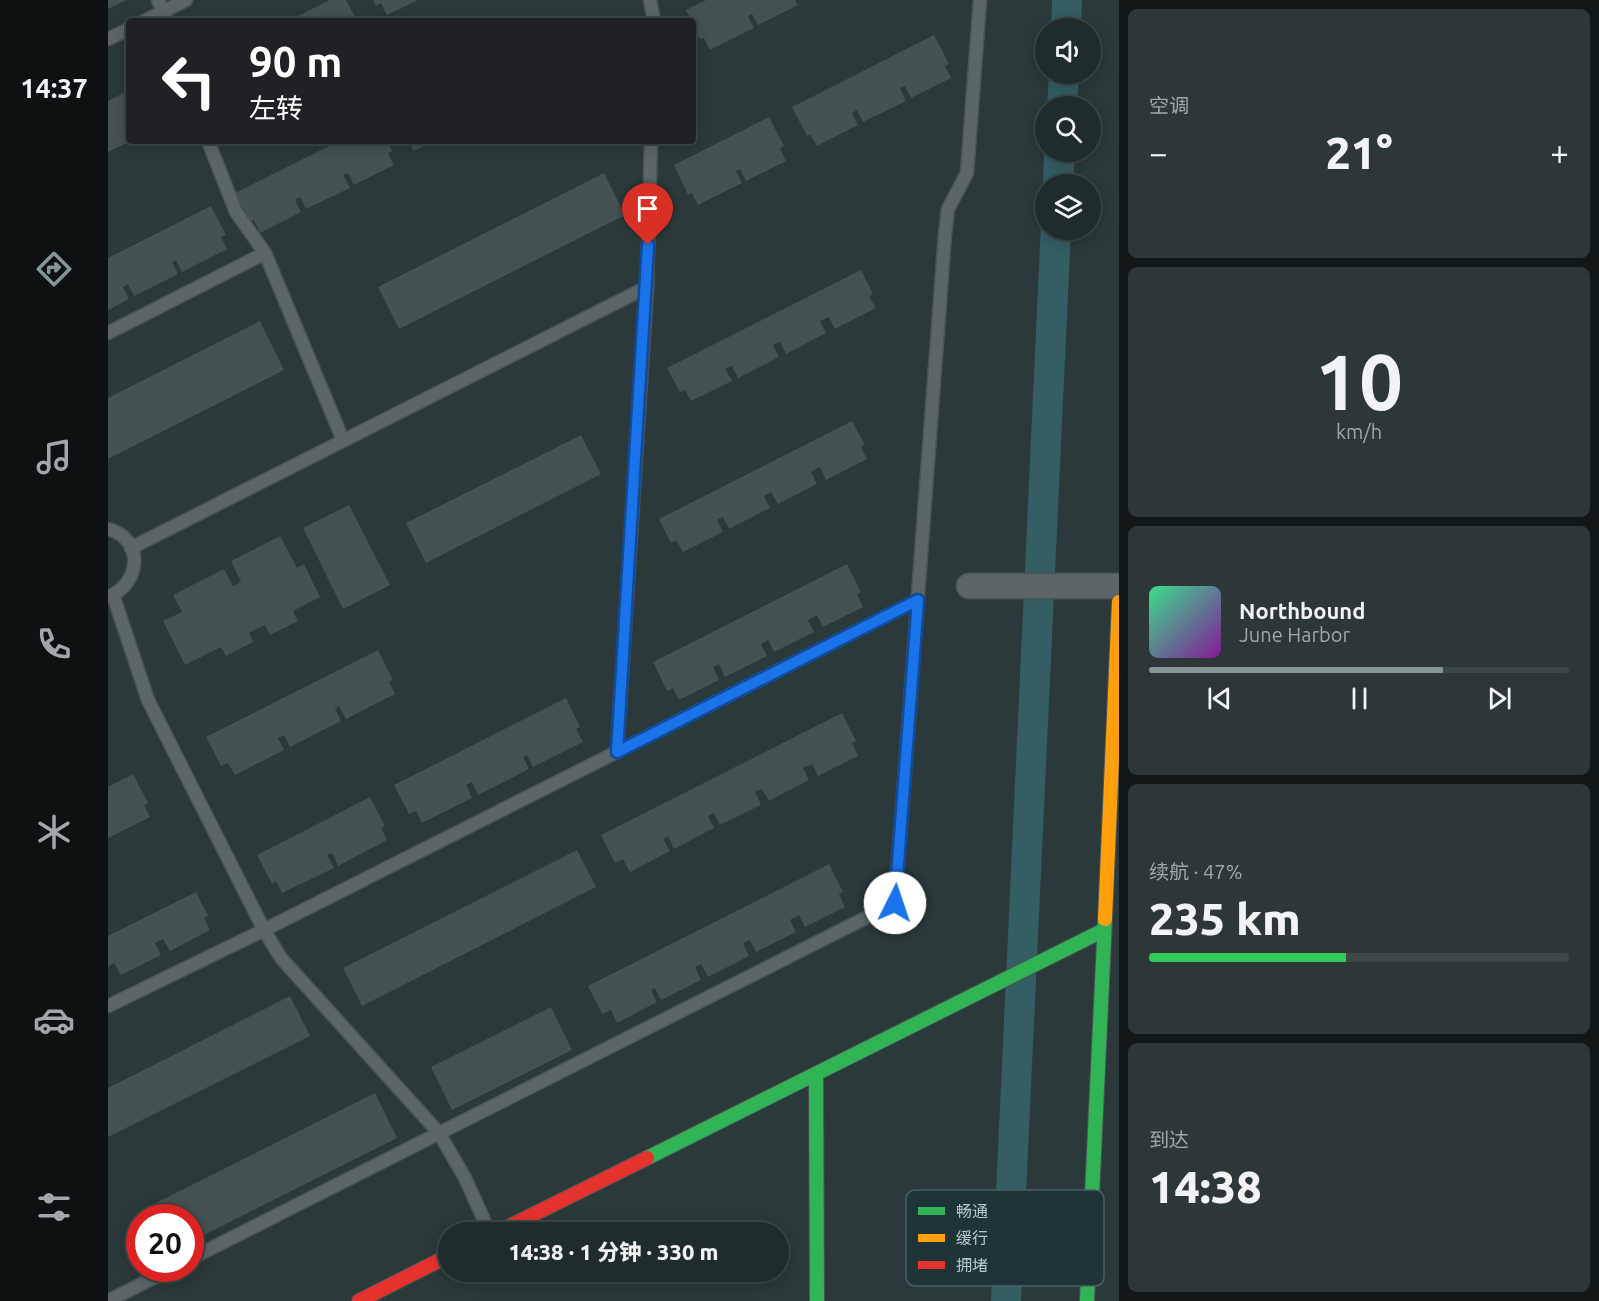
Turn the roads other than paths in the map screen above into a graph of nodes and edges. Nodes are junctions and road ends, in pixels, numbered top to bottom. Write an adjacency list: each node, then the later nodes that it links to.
1 (186, 0): 4 (lane)
2 (650, 0): 5 (lane)
3 (980, 0): 19 (lane)
4 (162, 11)
5 (653, 18)
6 (126, 30): 7 (lane)
7 (108, 39)
8 (209, 144): 10 (lane)
9 (651, 144): 11 (lane)
10 (265, 253): 12 (lane); 13 (lane)
11 (647, 287): 13 (lane); 22 (lane)
12 (108, 333)
13 (343, 440): 15 (lane)
14 (108, 529): 15 (lane)
15 (131, 548): 18 (lane)
16 (969, 586): 17 (street)
17 (1119, 586)
18 (111, 596): 23 (lane)
19 (918, 600): 22 (lane); 27 (lane)
20 (1119, 602): 21 (street)
21 (1119, 612): 24 (street)
22 (617, 752): 23 (lane)
23 (264, 930): 25 (lane); 27 (lane)
24 (1104, 930): 26 (street); 28 (street)
25 (108, 1006)
26 (816, 1074): 30 (street); 37 (street)
27 (439, 1133): 29 (lane); 31 (lane)
28 (1092, 1190)
29 (485, 1222)
30 (517, 1222)
31 (204, 1252)
32 (438, 1261): 36 (street)
33 (145, 1282): 35 (lane)
34 (1088, 1286): 38 (street)
35 (108, 1301)
36 (359, 1301)
37 (817, 1301)
38 (1087, 1301)

